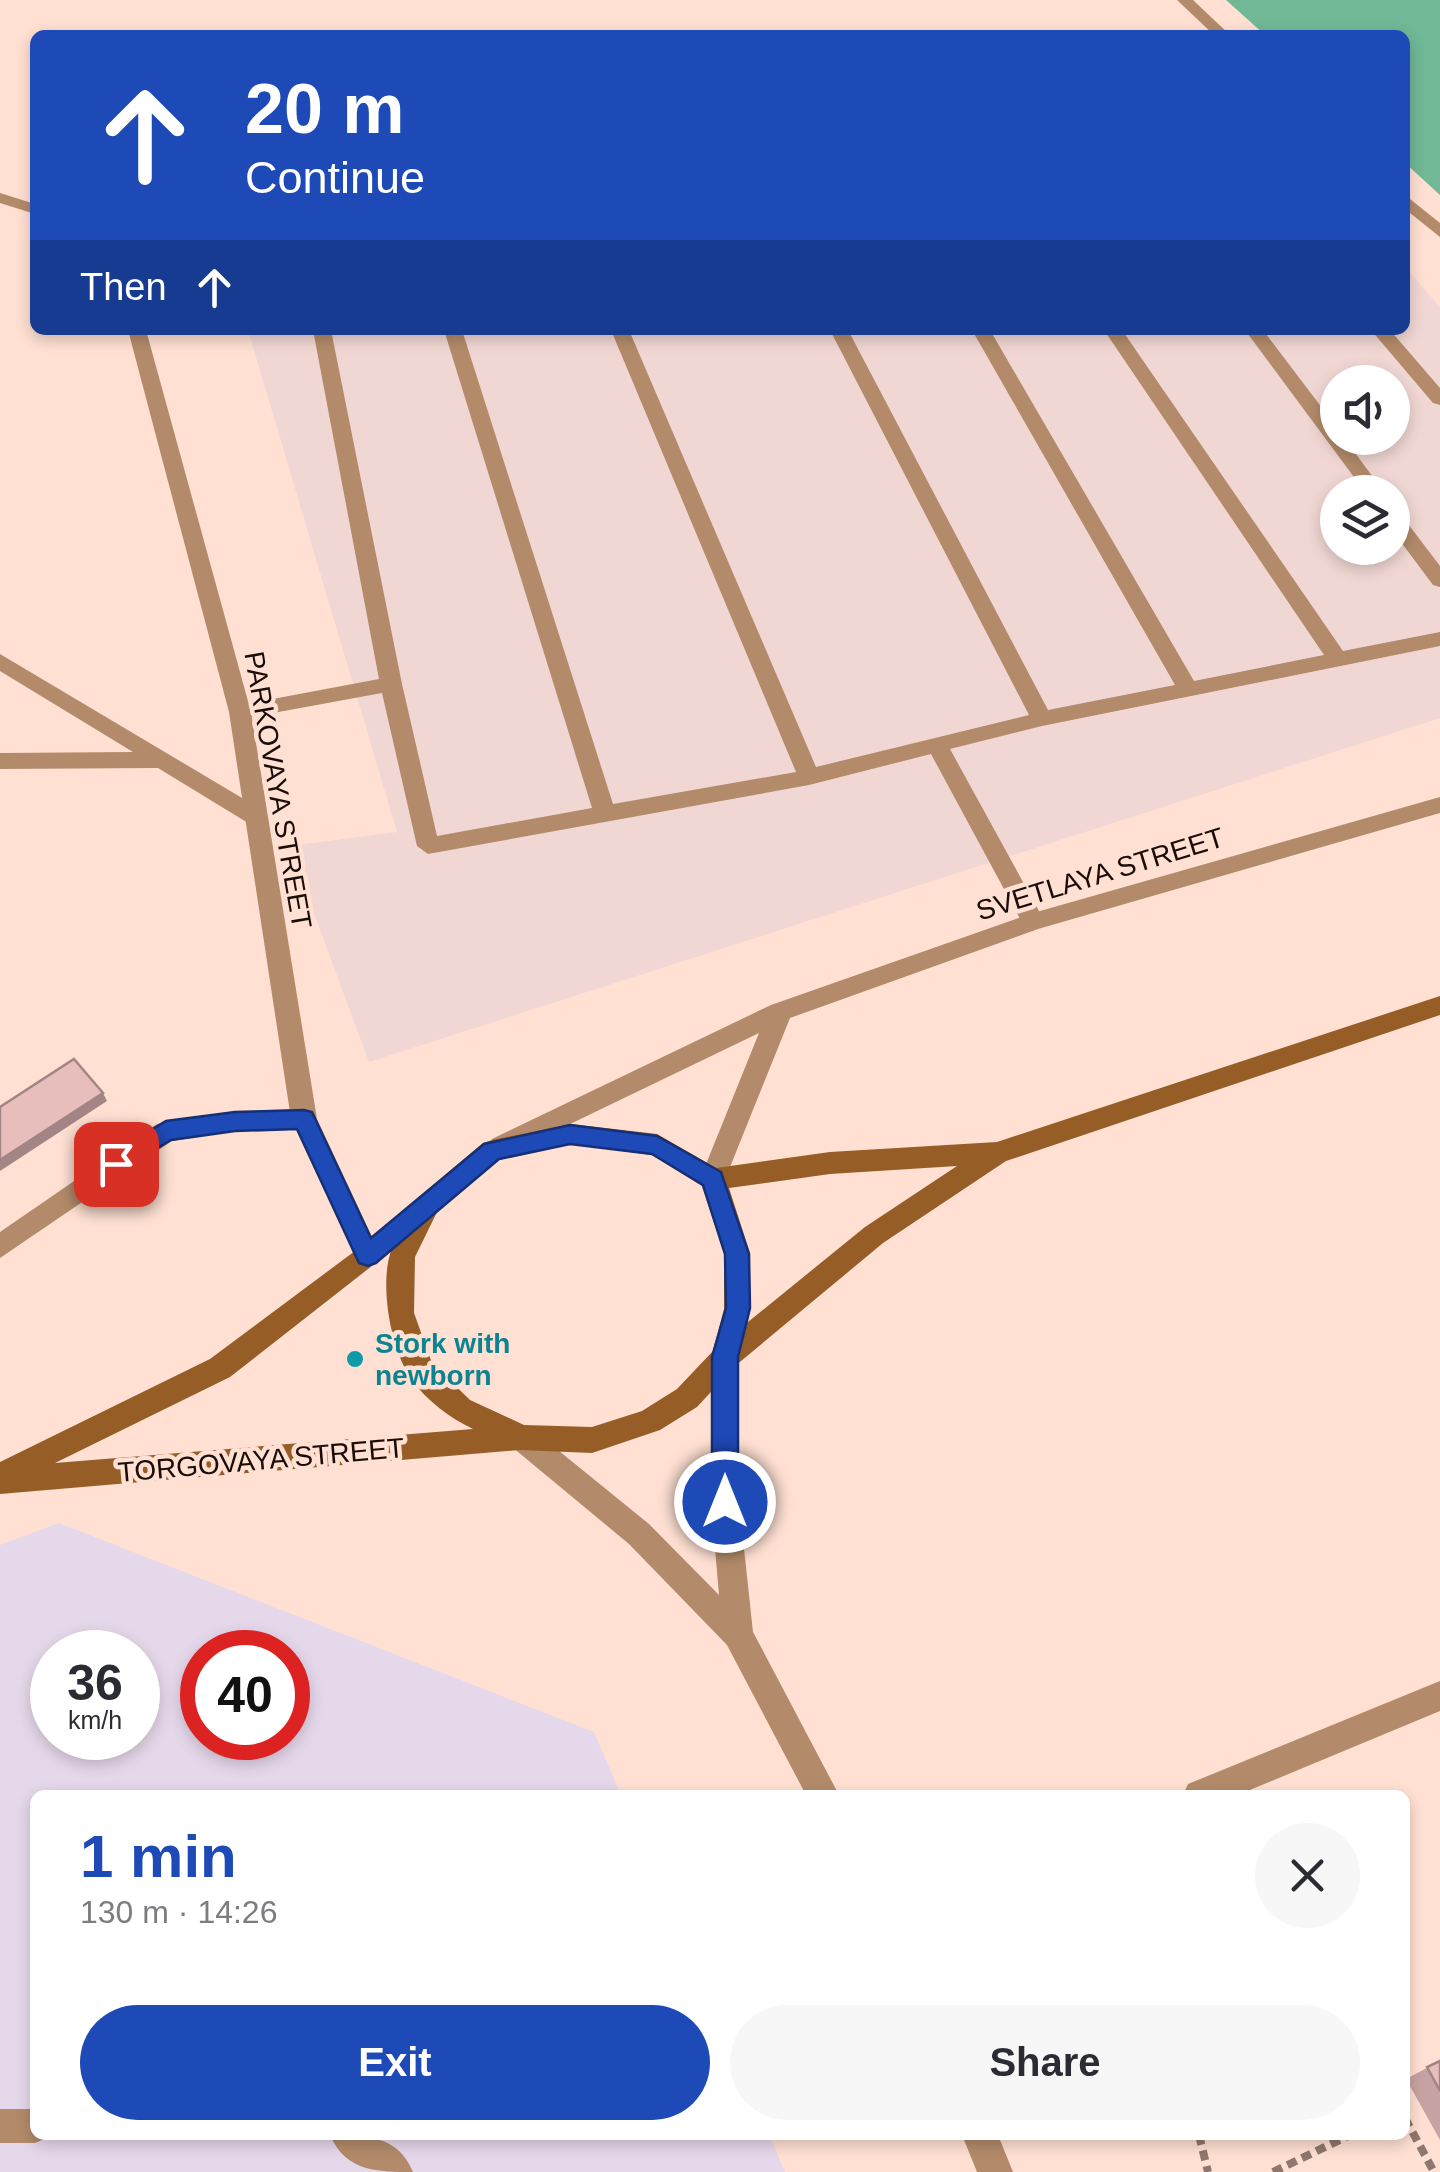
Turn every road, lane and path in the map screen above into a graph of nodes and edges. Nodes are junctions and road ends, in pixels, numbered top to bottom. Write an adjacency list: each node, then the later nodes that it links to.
1 (1184, 0): 2 (street)
2 (1217, 30)
3 (0, 198): 5 (street)
4 (1410, 205): 6 (street)
5 (30, 207)
6 (1440, 232)
7 (138, 335): 25 (street, PARKOVAYA STREET)
8 (323, 335): 23 (street)
9 (455, 335): 32 (street)
10 (622, 335): 30 (street)
11 (842, 335): 26 (street)
12 (984, 335): 24 (street)
13 (1116, 335): 21 (street)
14 (1258, 335): 17 (street)
15 (1384, 335): 16 (street)
16 (1440, 399)
17 (1362, 475)
18 (1410, 540): 19 (street)
19 (1440, 580)
20 (1440, 639): 21 (street)
21 (1336, 657): 24 (street)
22 (0, 661): 28 (street)
23 (391, 684): 25 (street); 32 (street)
24 (1190, 692): 26 (street)
25 (240, 712): 33 (street, PARKOVAYA STREET)
26 (1042, 719): 27 (street)
27 (937, 745): 30 (street); 34 (street)
28 (161, 760): 29 (street); 33 (street)
29 (0, 761)
30 (809, 777): 32 (street)
31 (1440, 805): 34 (street, SVETLAYA STREET)
32 (605, 814)
33 (256, 817): 37 (street, PARKOVAYA STREET)
34 (1034, 922): 36 (street, SVETLAYA STREET)
35 (1440, 1005): 39 (main road)
36 (780, 1012): 38 (street, SVETLAYA STREET); 40 (street)
37 (304, 1119): 42 (street); 43 (street, PARKOVAYA STREET)
38 (492, 1150): 40 (main road); 41 (main road)
39 (996, 1153): 40 (main road); 44 (main road)
40 (713, 1179): 44 (main road)
41 (430, 1200): 43 (main road, TORGOVAYA STREET); 45 (main road)
42 (0, 1247)
43 (368, 1256): 46 (main road, TORGOVAYA STREET)
44 (725, 1357): 45 (main road); 47 (street)
45 (522, 1438): 46 (main road, TORGOVAYA STREET); 47 (street)
46 (0, 1478)
47 (738, 1635): 49 (street)
48 (1440, 1696): 50 (street)
49 (820, 1790)
50 (1210, 1790)
51 (0, 2126): 52 (street)
52 (30, 2126)
53 (1410, 2127): 62 (path)
54 (354, 2140): 58 (street)
55 (982, 2140): 59 (street)
56 (1200, 2140): 60 (path)
57 (1339, 2140): 61 (path)
58 (396, 2172)
59 (995, 2172)
60 (1208, 2172)
61 (1272, 2172)
62 (1434, 2172)

